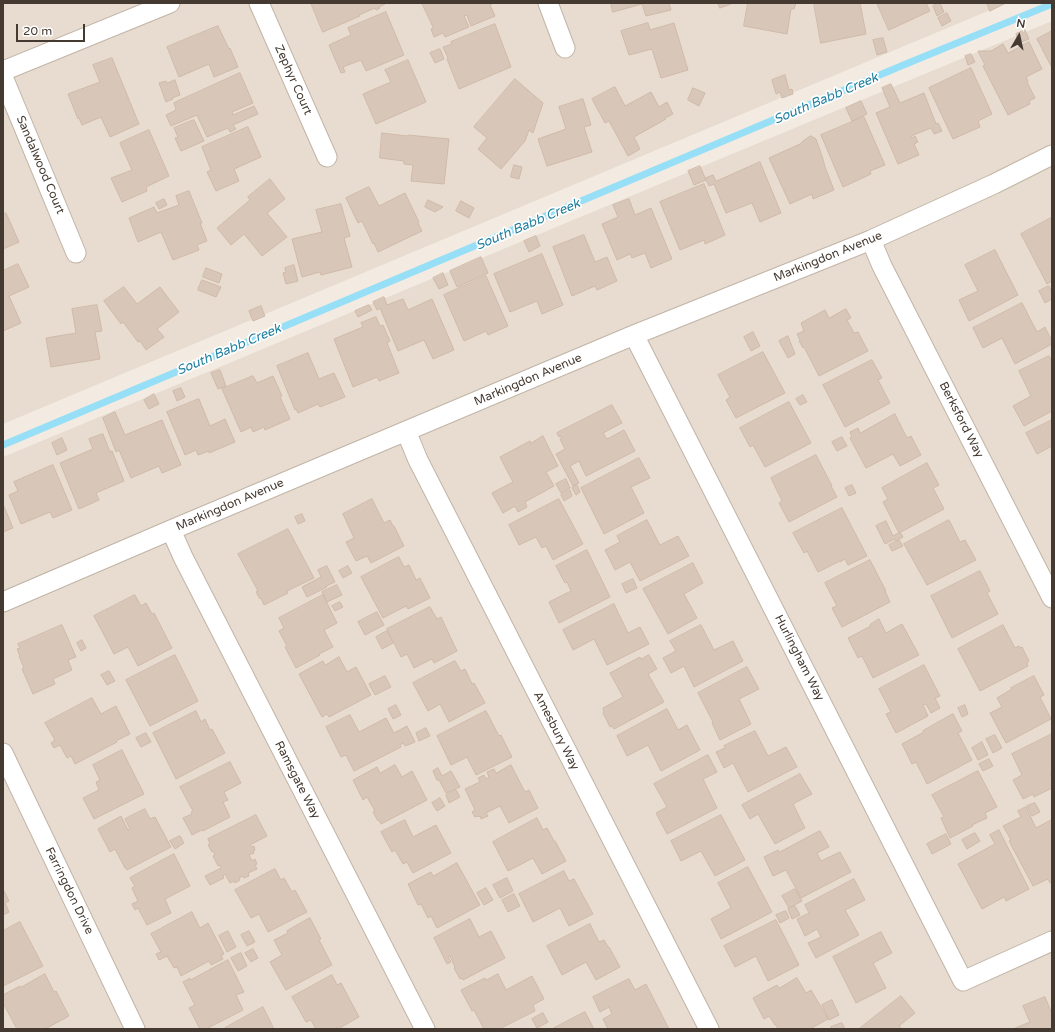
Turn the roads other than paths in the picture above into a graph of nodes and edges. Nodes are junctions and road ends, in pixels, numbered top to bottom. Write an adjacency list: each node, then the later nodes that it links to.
1 (170, 3): 5 (street)
2 (259, 3): 8 (street, Zephyr Court)
3 (548, 3): 4 (street)
4 (565, 48)
5 (3, 71)
6 (3, 77): 10 (street, Sandalwood Court)
7 (1052, 155): 9 (street, Markingdon Avenue)
8 (327, 157)
9 (871, 240): 11 (street, Markingdon Avenue); 14 (street, Berksford Way)
10 (76, 253)
11 (634, 335): 12 (street, Markingdon Avenue); 17 (street, Hurlingham Way)
12 (406, 431): 13 (street, Markingdon Avenue); 20 (street, Amesbury Way)
13 (172, 530): 15 (street, Markingdon Avenue); 19 (street, Ramsgate Way)
14 (1052, 598)
15 (3, 602)
16 (3, 753): 18 (street, Farringdon Drive)
17 (1052, 941)
18 (135, 1029)
19 (425, 1029)
20 (709, 1029)

